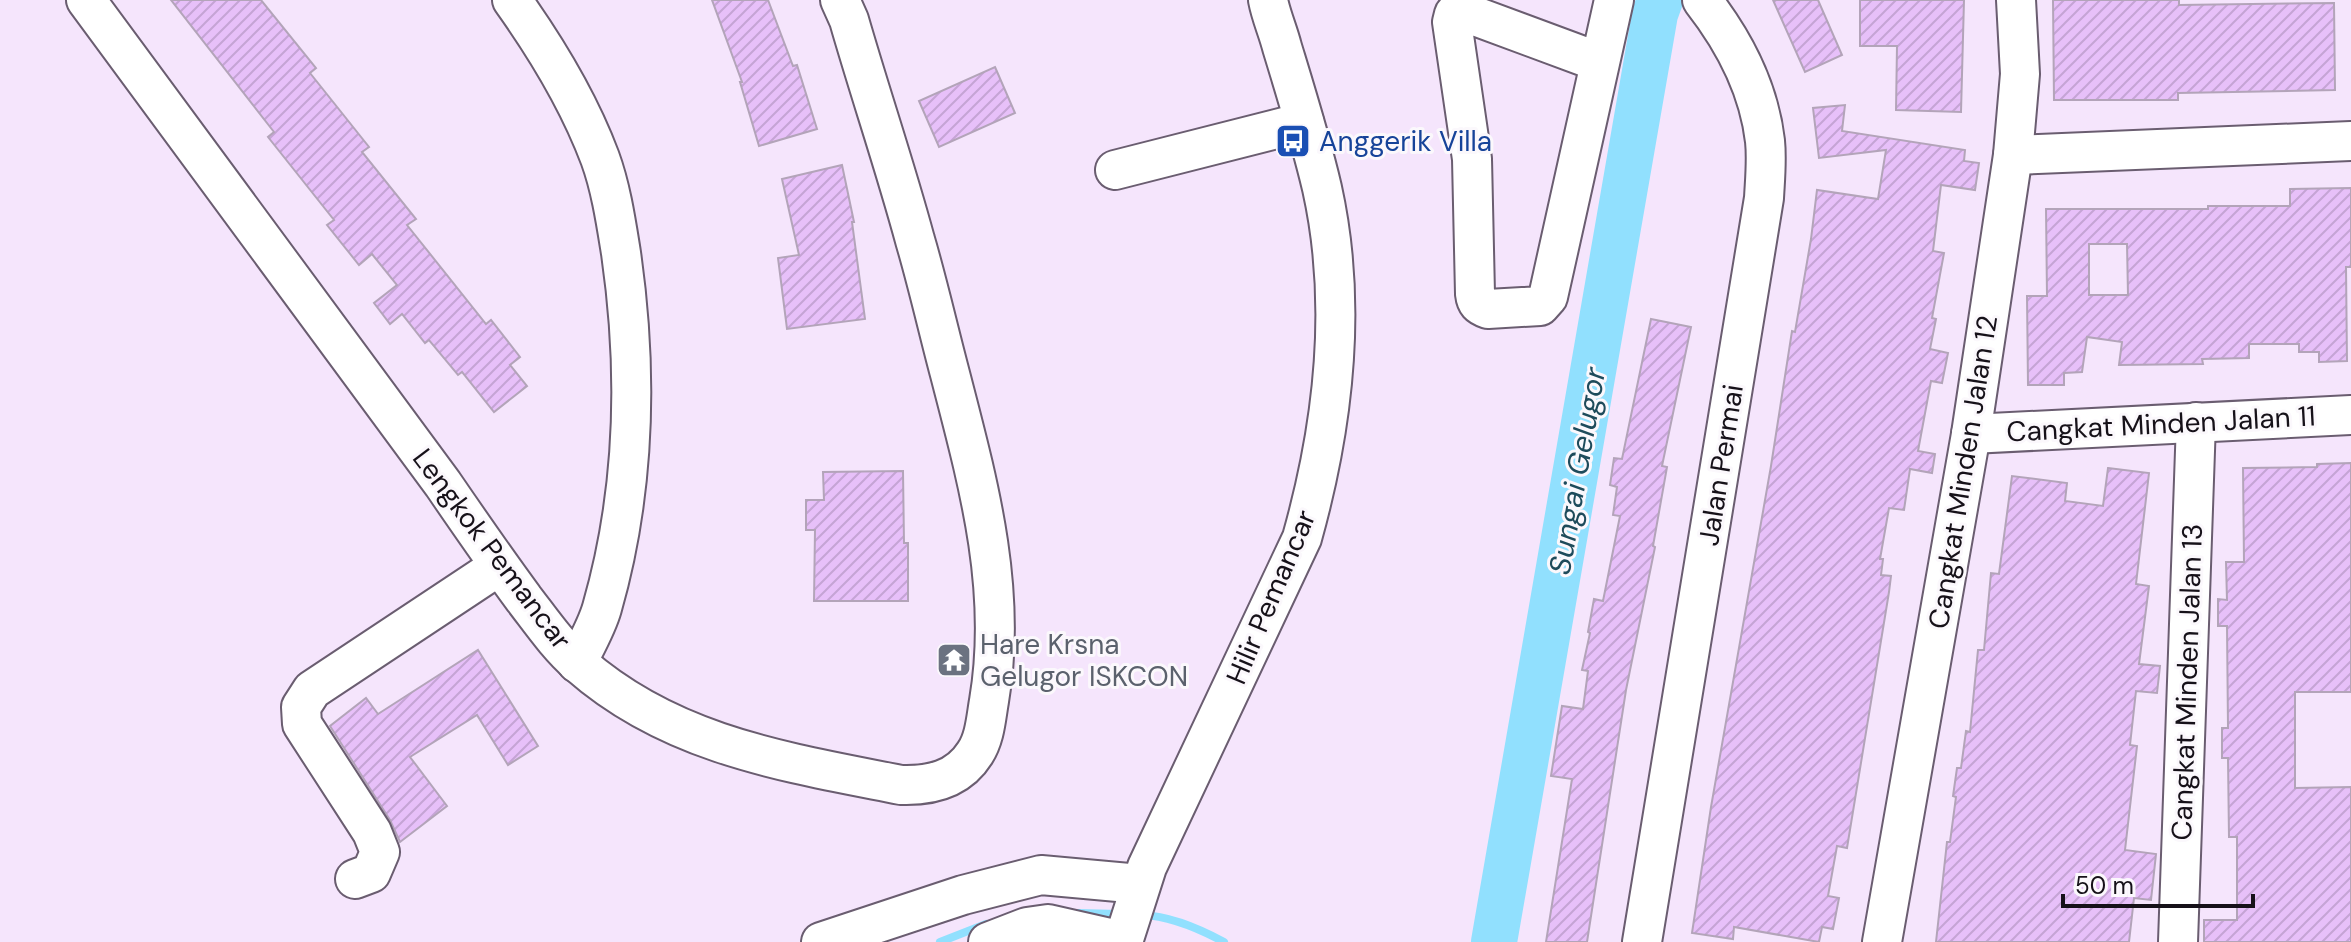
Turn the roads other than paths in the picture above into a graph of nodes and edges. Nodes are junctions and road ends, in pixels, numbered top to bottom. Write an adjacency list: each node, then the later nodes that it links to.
1 (86, 0): 16 (street, Lengkok Pemancar)
2 (512, 0): 17 (street)
3 (840, 0): 17 (street, Lengkok Pemancar)
4 (1268, 0): 9 (street, Hilir Pemancar)
5 (1614, 0): 8 (street)
6 (1702, 0): 22 (street, Jalan Permai)
7 (2016, 0): 11 (street, Cangkat Minden Jalan 12)
8 (1599, 62): 8 (street)
9 (1304, 122): 12 (street); 19 (street, Hilir Pemancar)
10 (2351, 141): 11 (street)
11 (2013, 155): 15 (street, Cangkat Minden Jalan 12)
12 (1115, 170)
13 (2351, 415): 14 (street, Cangkat Minden Jalan 11)
14 (2196, 422): 15 (street, Cangkat Minden Jalan 11); 24 (street, Cangkat Minden Jalan 13)
15 (1971, 434): 23 (street, Cangkat Minden Jalan 12)
16 (499, 566): 17 (street, Lengkok Pemancar); 18 (street)
17 (577, 663)
18 (355, 879)
19 (1130, 919): 20 (street); 21 (street)
20 (821, 942)
21 (988, 942)
22 (1642, 942)
23 (1882, 942)
24 (2178, 942)

